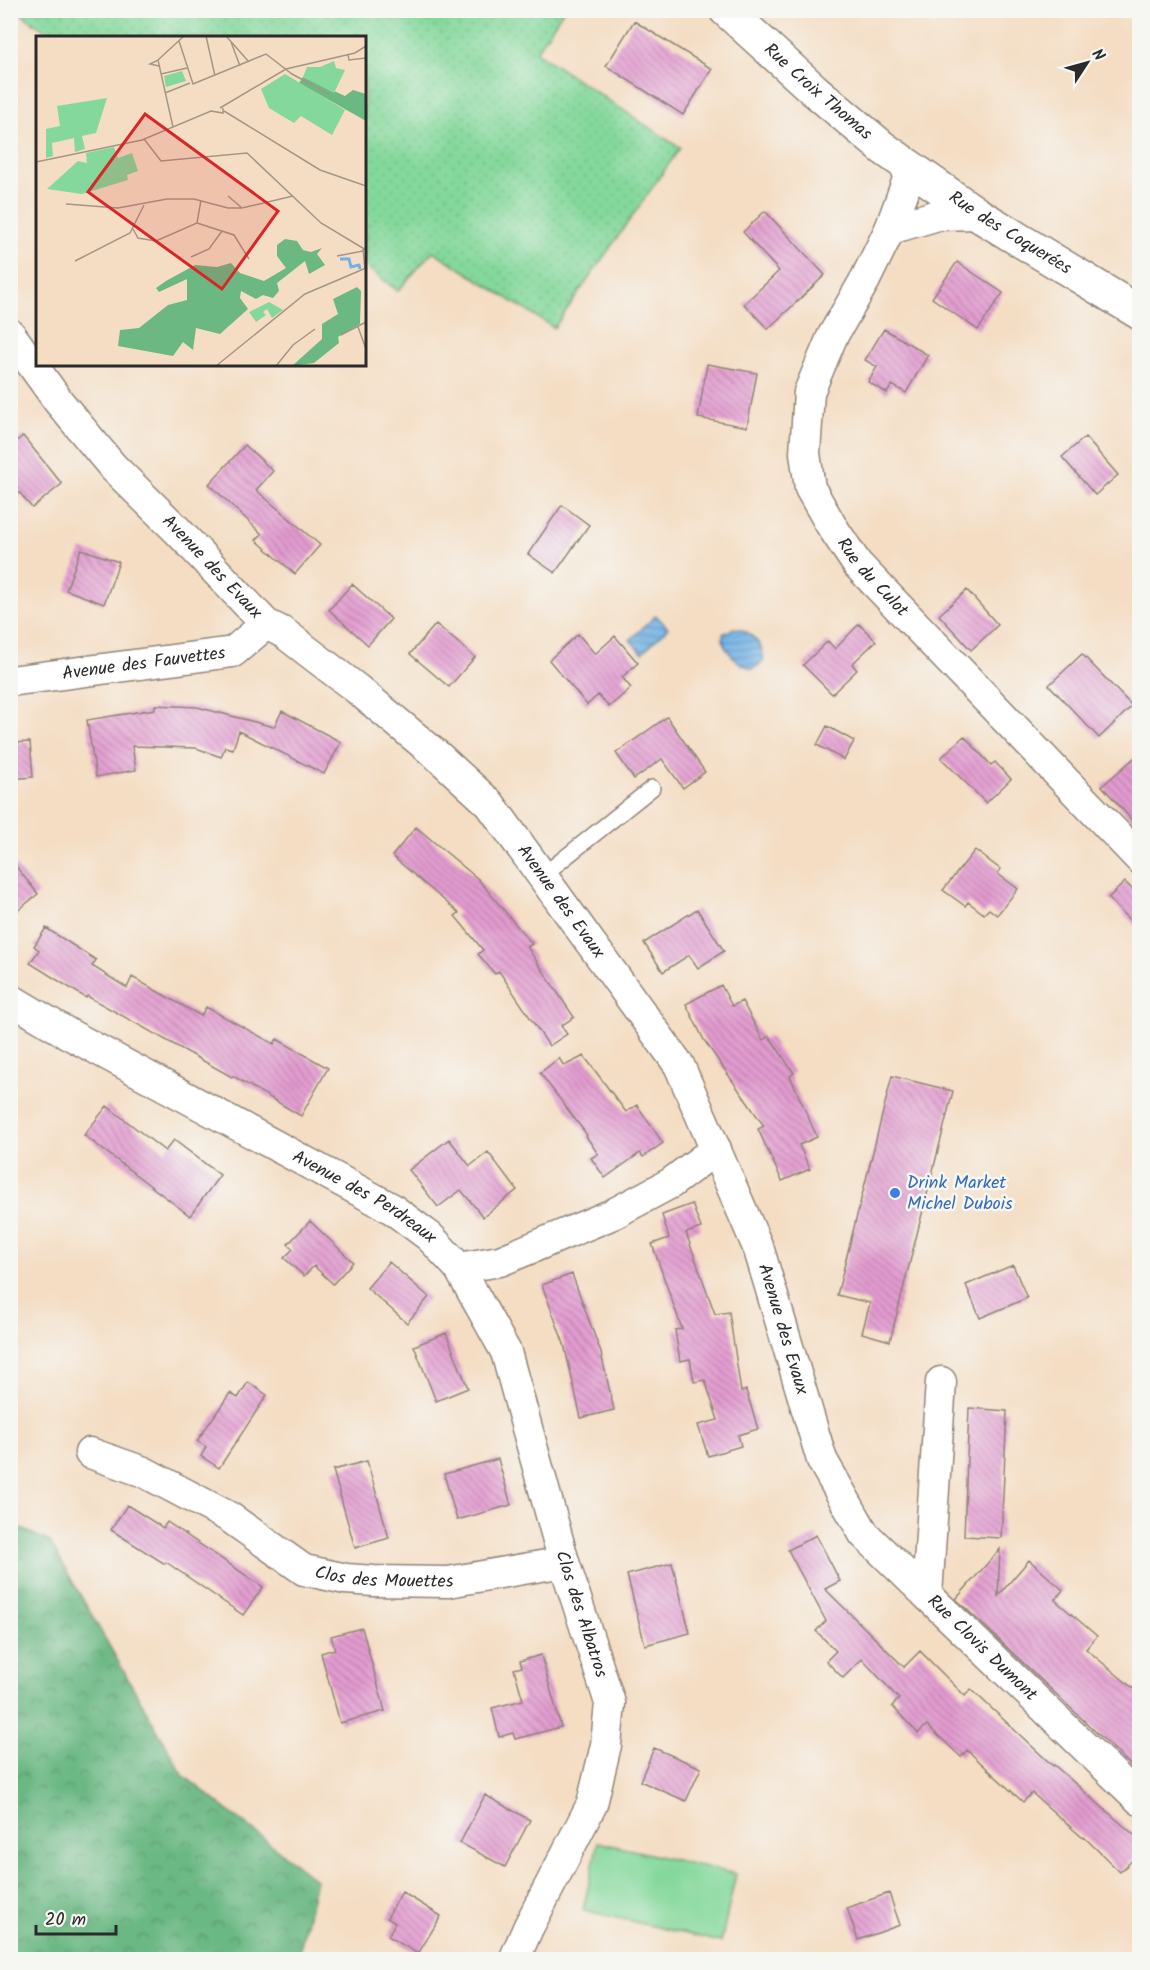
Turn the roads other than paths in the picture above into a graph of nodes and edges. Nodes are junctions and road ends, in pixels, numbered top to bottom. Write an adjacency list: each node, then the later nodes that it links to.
1 (726, 10): 2 (street, Rue Croix Thomas)
2 (882, 148): 3 (street, Rue des Coquerées); 5 (street)
3 (923, 176): 4 (street, Rue des Coquerées); 5 (street, Rue du Culot)
4 (977, 214): 5 (street); 6 (street, Rue des Coquerées)
5 (890, 229): 11 (street, Rue du Culot)
6 (1140, 312)
7 (10, 334): 8 (street, Avenue des Evaux)
8 (266, 624): 9 (street, Avenue des Fauvettes); 12 (street, Avenue des Evaux)
9 (10, 681)
10 (652, 788): 12 (lane)
11 (1140, 859)
12 (542, 876): 14 (street, Avenue des Evaux)
13 (10, 999): 15 (street, Avenue des Perdreaux)
14 (716, 1149): 15 (street); 19 (street, Avenue des Evaux)
15 (459, 1268): 18 (street, Clos des Albatros)
16 (941, 1382): 19 (street, Rue Clovis Dumont)
17 (90, 1453): 18 (street, Clos des Mouettes)
18 (564, 1562): 21 (street, Clos des Albatros)
19 (927, 1595): 20 (street, Rue Clovis Dumont)
20 (1140, 1800)
21 (514, 1959)

